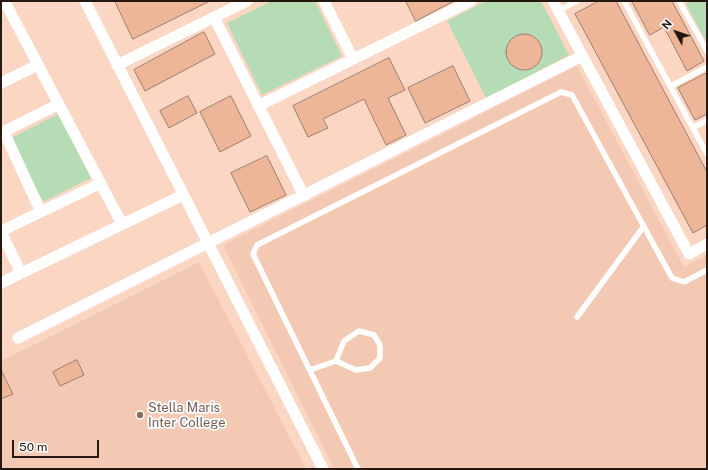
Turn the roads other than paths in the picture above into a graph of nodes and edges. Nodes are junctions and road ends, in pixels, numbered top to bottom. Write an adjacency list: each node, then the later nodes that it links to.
1 (85, 1): 15 (street)
2 (247, 1): 10 (street)
3 (324, 1): 13 (street)
4 (471, 1): 13 (street)
5 (577, 1): 9 (lane)
6 (624, 1): 18 (lane)
7 (679, 1): 11 (lane)
8 (6, 4): 14 (street)
9 (556, 6): 12 (street)
10 (214, 18): 15 (street); 20 (street)
11 (707, 51)
12 (582, 56): 27 (street); 33 (street)
13 (353, 59): 20 (street)
14 (38, 65): 17 (street); 19 (street)
15 (117, 65): 26 (street)
16 (707, 67): 18 (lane)
17 (1, 83)
18 (670, 86): 22 (lane)
19 (59, 104): 23 (street); 25 (street)
20 (258, 106): 27 (street)
21 (707, 120): 22 (lane)
22 (693, 128): 24 (lane)
23 (2, 133): 28 (street)
24 (707, 154)
25 (101, 183): 28 (street); 29 (street)
26 (183, 194): 29 (street); 32 (street)
27 (304, 196): 32 (street)
28 (41, 212): 31 (street)
29 (122, 224): 35 (street)
30 (644, 226): 34 (lane); 37 (lane); 40 (lane)
31 (1, 232): 35 (street)
32 (208, 244): 38 (street); 41 (street)
33 (707, 244)
34 (707, 270)
35 (21, 273): 36 (street)
36 (1, 283)
37 (578, 316)
38 (18, 338)
39 (336, 361): 39 (lane); 40 (lane)
40 (310, 370): 42 (lane)
41 (323, 469)
42 (358, 469)

